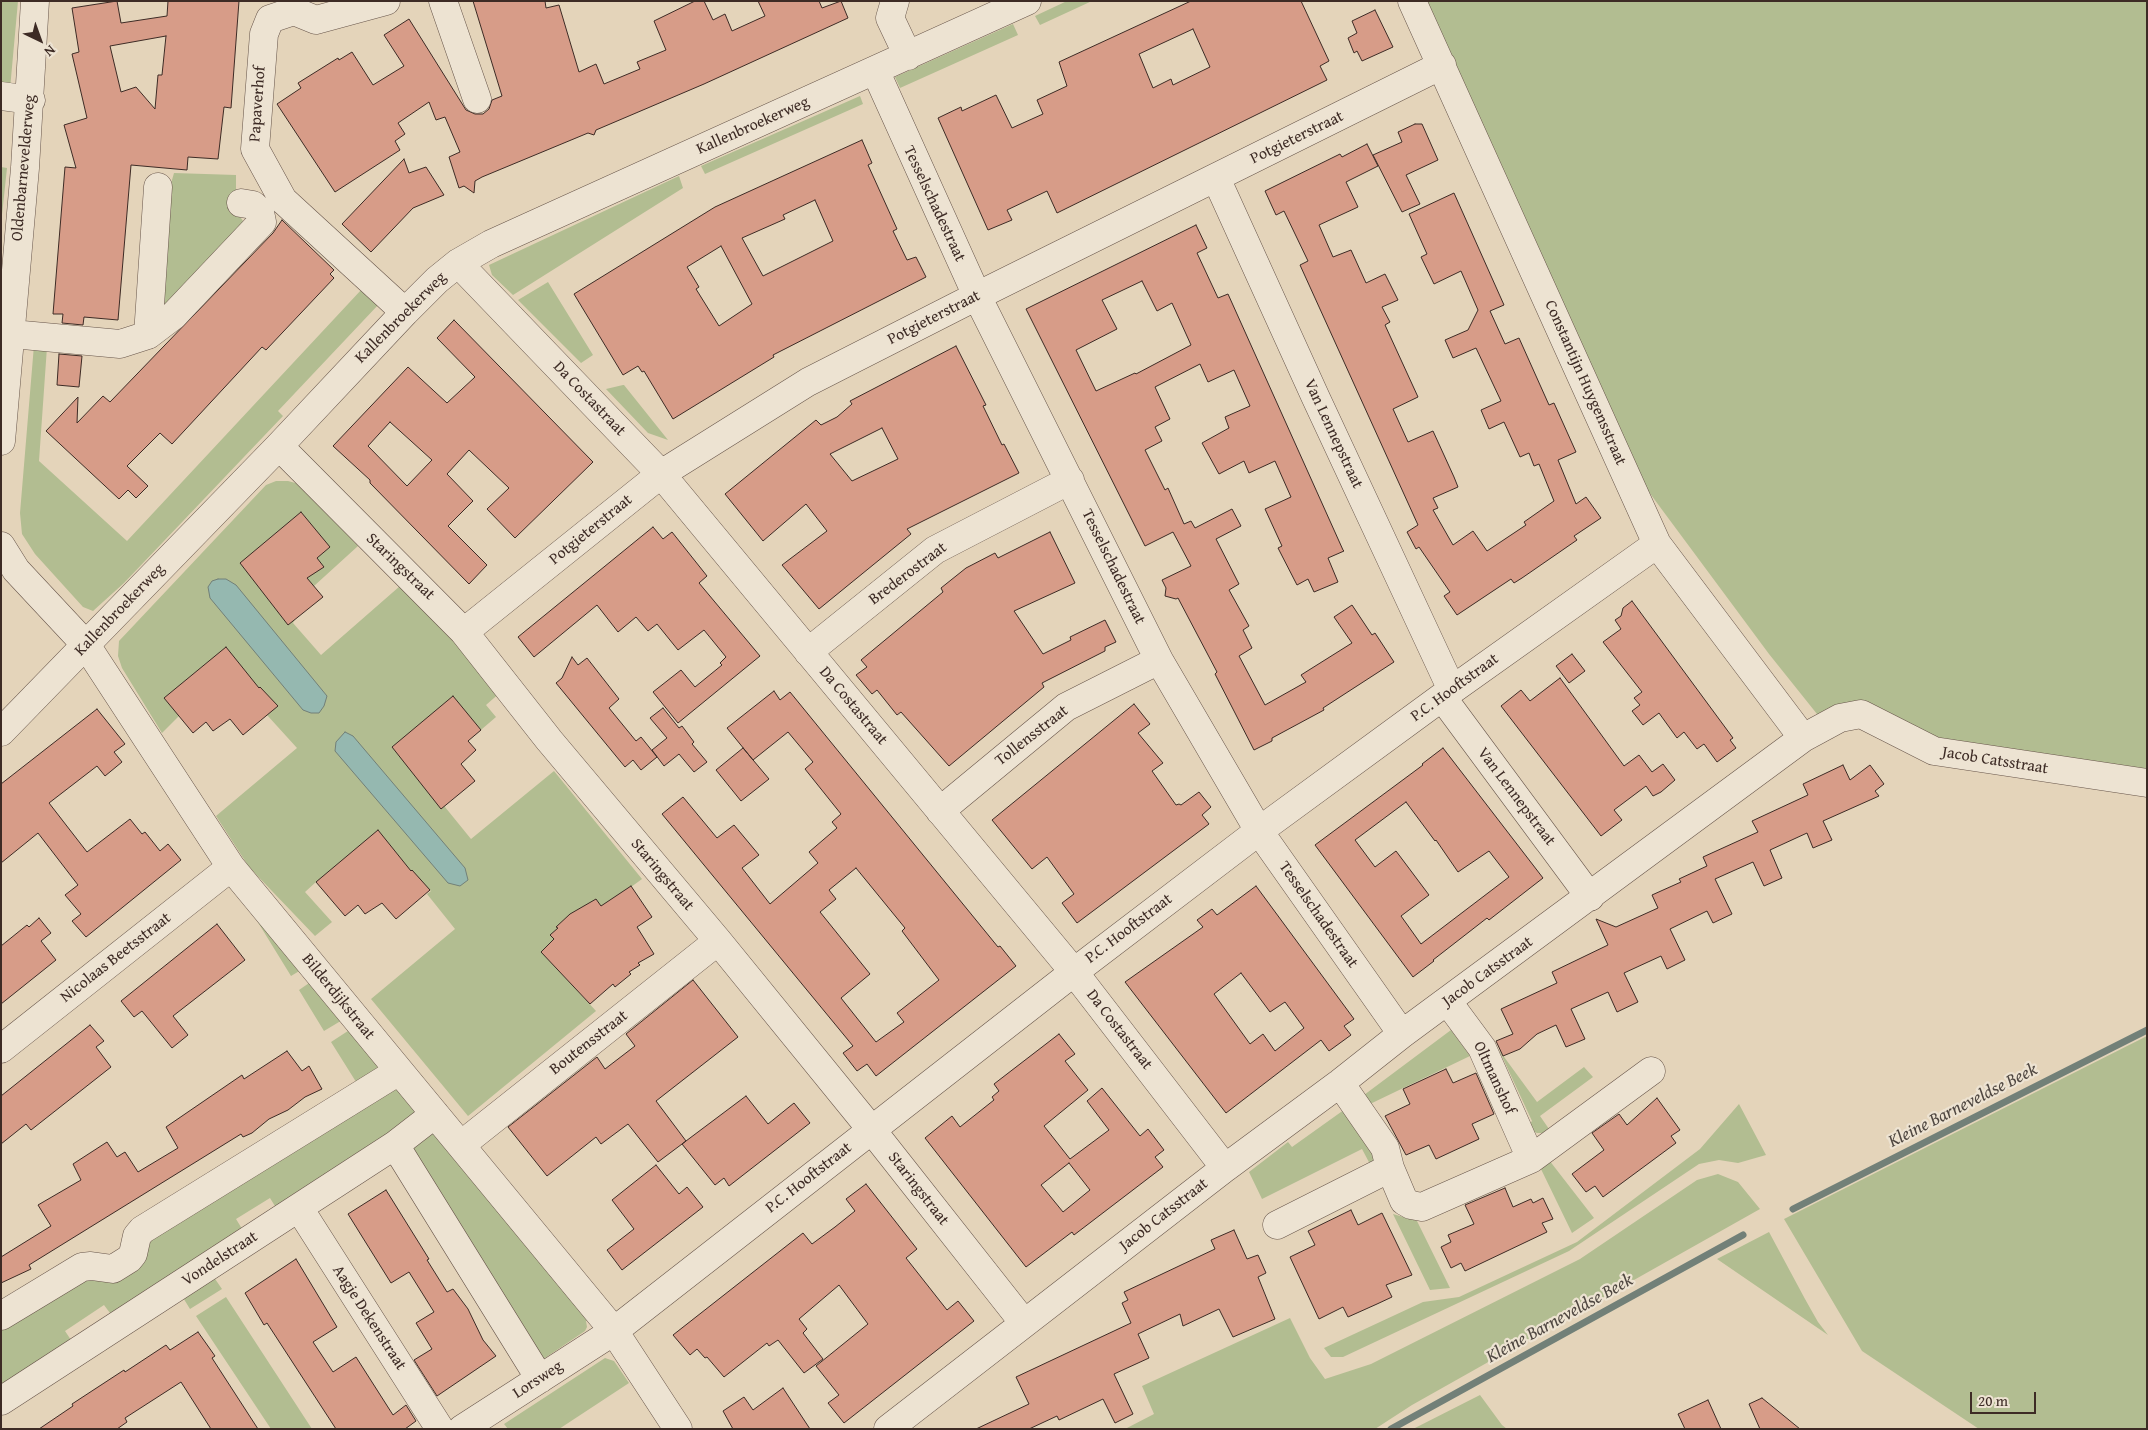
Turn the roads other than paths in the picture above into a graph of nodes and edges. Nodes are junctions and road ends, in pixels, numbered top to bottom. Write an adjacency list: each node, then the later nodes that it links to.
1 (35, 1): 12 (street, Oldenbarnevelderweg)
2 (386, 1): 18 (street, Papaverhof)
3 (443, 1): 11 (street)
4 (895, 1): 7 (street)
5 (1027, 1): 7 (street, Kallenbroekerweg)
6 (1412, 1): 8 (street, Constantijn Huygensstraat)
7 (908, 56): 9 (street, Kallenbroekerweg)
8 (1442, 66): 13 (street, Potgieterstraat); 25 (street, Constantijn Huygensstraat)
9 (876, 70): 16 (street, Kallenbroekerweg); 17 (street, Tesselschadestraat)
10 (1, 96): 12 (street)
11 (476, 99)
12 (31, 100): 19 (street, Oldenbarnevelderweg)
13 (1216, 178): 17 (street, Potgieterstraat); 31 (street, Van Lennepstraat)
14 (158, 187): 20 (street)
15 (240, 203): 20 (street)
16 (458, 263): 18 (street, Kallenbroekerweg); 23 (street, Da Costastraat)
17 (977, 296): 23 (street, Potgieterstraat); 24 (street, Tesselschadestraat)
18 (405, 312): 22 (street, Kallenbroekerweg)
19 (5, 334): 20 (street); 21 (street, Oldenbarnevelderweg)
20 (148, 335)
21 (1, 441)
22 (279, 446): 27 (street, Staringstraat); 28 (street, Kallenbroekerweg)
23 (661, 474): 27 (street, Potgieterstraat); 29 (street, Da Costastraat)
24 (1070, 480): 29 (street, Brederostraat); 30 (street, Tesselschadestraat)
25 (1657, 544): 31 (street, P.C. Hooftstraat); 33 (street, Constantijn Huygensstraat)
26 (1, 546): 28 (street)
27 (464, 632): 39 (street, Staringstraat)
28 (86, 645): 32 (street, Kallenbroekerweg); 37 (street, Bilderdijkstraat)
29 (808, 652): 35 (street, Da Costastraat)
30 (1159, 660): 35 (street, Tollensstraat); 36 (street, Tesselschadestraat)
31 (1447, 694): 36 (street, P.C. Hooftstraat); 38 (street, Van Lennepstraat)
32 (1, 732)
33 (1803, 738): 34 (street, Jacob Catsstraat); 38 (street, Jacob Catsstraat)
34 (2147, 783)
35 (940, 811): 40 (street, Da Costastraat)
36 (1259, 831): 40 (street, P.C. Hooftstraat); 42 (street, Tesselschadestraat)
37 (231, 867): 43 (street, Nicolaas Beetsstraat); 44 (street, Bilderdijkstraat)
38 (1590, 896): 41 (street, Jacob Catsstraat)
39 (718, 941): 48 (street, Staringstraat); 50 (street, Boutensstraat)
40 (1074, 972): 48 (street, P.C. Hooftstraat); 52 (street, Da Costastraat)
41 (1448, 1002): 42 (street, Jacob Catsstraat); 51 (street, Oltmanshof)
42 (1402, 1034): 46 (street, Jacob Catsstraat)
43 (1, 1049)
44 (399, 1071): 47 (street, Bilderdijkstraat); 56 (street)
45 (1651, 1072): 51 (street)
46 (1340, 1084): 52 (street, Jacob Catsstraat); 53 (street)
47 (435, 1114): 49 (street, Vondelstraat); 50 (street, Bilderdijkstraat)
48 (871, 1129): 57 (street, Staringstraat); 58 (street, P.C. Hooftstraat)
49 (395, 1145): 54 (street, Vondelstraat); 59 (street)
50 (460, 1145): 58 (street, Bilderdijkstraat)
51 (1531, 1159): 53 (street)
52 (1226, 1168): 57 (street, Jacob Catsstraat)
53 (1390, 1168): 55 (street)
54 (299, 1208): 60 (street, Vondelstraat); 61 (street, Aagje Dekenstraat)
55 (1277, 1225)
56 (1, 1316)
57 (1024, 1323): 64 (street, Jacob Catsstraat)
58 (614, 1331): 59 (street, Lorsweg); 63 (street, Bilderdijkstraat)
59 (540, 1379): 62 (street, Lorsweg)
60 (1, 1400)
61 (440, 1429)
62 (462, 1429)
63 (678, 1429)
64 (888, 1429)

